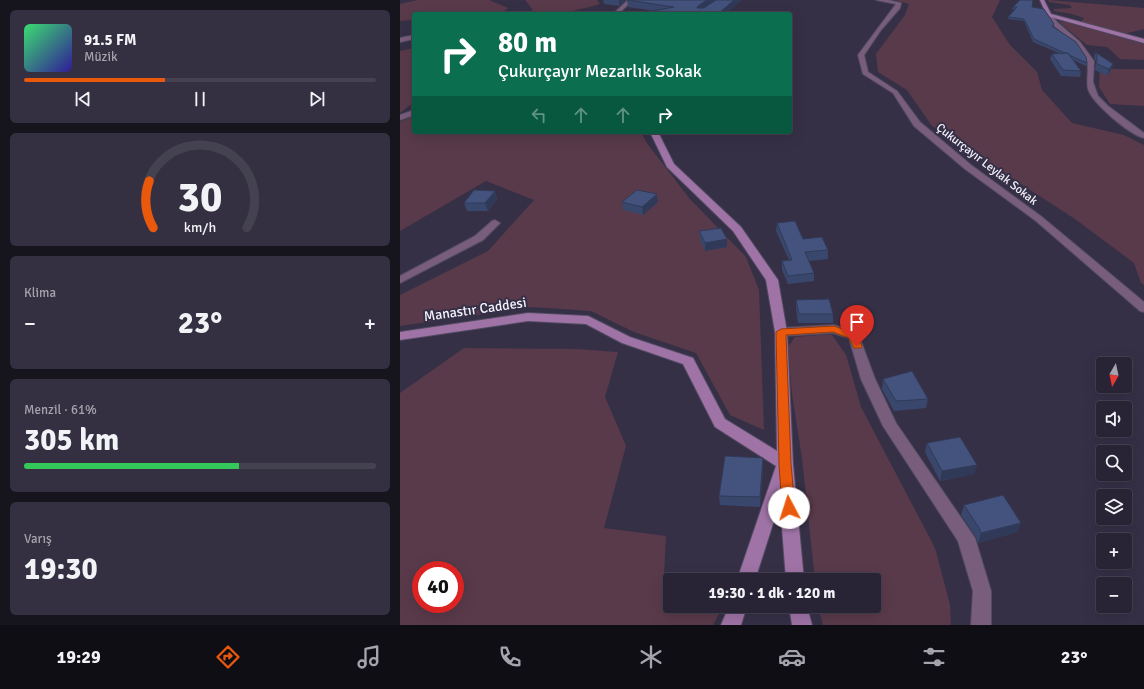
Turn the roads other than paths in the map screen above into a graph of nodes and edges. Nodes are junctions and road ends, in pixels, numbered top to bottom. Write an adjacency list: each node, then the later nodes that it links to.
1 (632, 0): 4 (street)
2 (878, 0): 15 (street, Çukurçayır Leylak Sokak)
3 (1042, 0): 5 (street)
4 (617, 12)
5 (1049, 15): 8 (street); 12 (street)
6 (412, 37): 7 (street)
7 (400, 40)
8 (1144, 41)
9 (412, 113): 10 (street)
10 (400, 118)
11 (655, 134): 16 (street)
12 (1144, 136)
13 (495, 223): 14 (street)
14 (400, 280)
15 (1144, 308)
16 (781, 332): 18 (street); 25 (street)
17 (400, 336): 18 (street, Manastır Caddesi)
18 (785, 464): 19 (street); 20 (street)
19 (748, 573)
20 (794, 573)
21 (735, 613): 23 (street)
22 (799, 613): 24 (street)
23 (731, 625)
24 (802, 625)
25 (981, 625)

